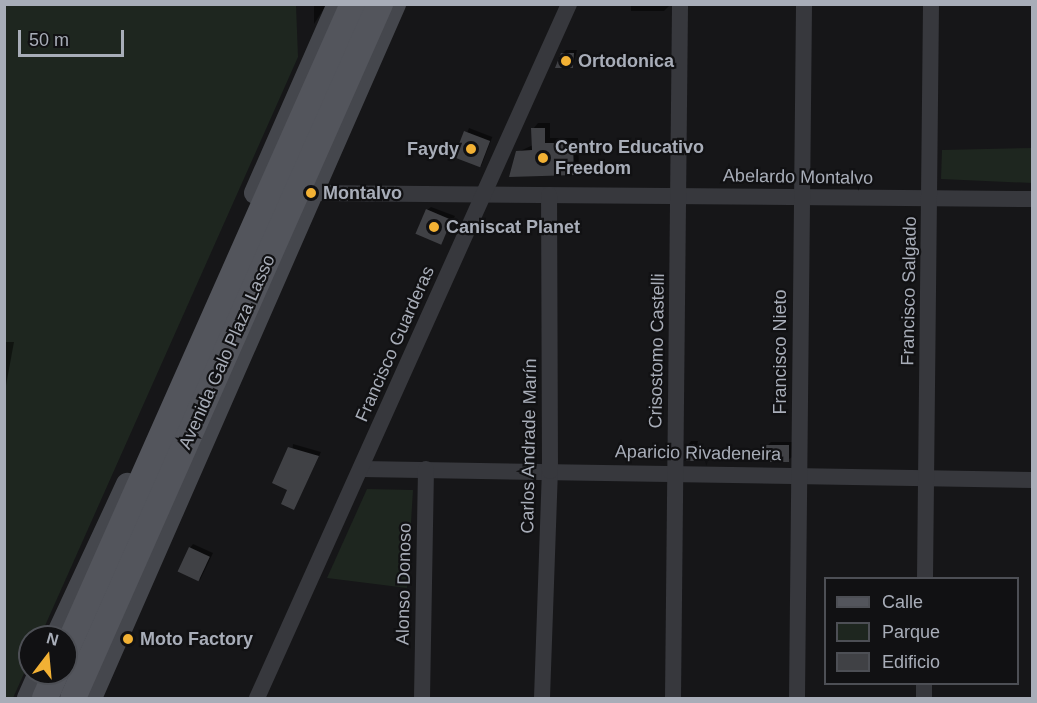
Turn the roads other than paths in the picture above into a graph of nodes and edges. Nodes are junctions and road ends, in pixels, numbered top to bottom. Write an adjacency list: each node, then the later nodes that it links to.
1 (338, 4): 24 (main road, Avenida Galo Plaza Lasso)
2 (353, 4): 25 (main road, Avenida Galo Plaza Lasso)
3 (380, 4): 30 (main road, Avenida Galo Plaza Lasso)
4 (395, 4): 9 (main road, Avenida Galo Plaza Lasso)
5 (569, 4): 10 (street, Francisco Guarderas)
6 (680, 4): 12 (street, Crisostomo Castelli)
7 (804, 4): 13 (street, Francisco Nieto)
8 (931, 4): 14 (street, Francisco Salgado)
9 (311, 193): 10 (street, Abelardo Montalvo); 31 (main road, Avenida Galo Plaza Lasso)
10 (481, 195): 11 (street, Abelardo Montalvo); 16 (street, Francisco Guarderas)
11 (549, 195): 12 (street, Abelardo Montalvo); 18 (street, Carlos Andrade Marín)
12 (679, 195): 13 (street, Abelardo Montalvo); 19 (street, Crisostomo Castelli)
13 (799, 196): 14 (street, Abelardo Montalvo); 20 (street, Francisco Nieto)
14 (930, 199): 15 (street, Abelardo Montalvo); 21 (street, Francisco Salgado)
15 (1032, 199)
16 (362, 469): 17 (street, Aparicio Rivadeneira); 32 (street, Francisco Guarderas)
17 (426, 469): 18 (street, Aparicio Rivadeneira); 33 (street, Alonso Donoso)
18 (550, 471): 19 (street, Aparicio Rivadeneira); 34 (street, Carlos Andrade Marín)
19 (675, 472): 20 (street, Aparicio Rivadeneira); 35 (street, Crisostomo Castelli)
20 (800, 474): 21 (street, Aparicio Rivadeneira); 36 (street, Francisco Nieto)
21 (926, 475): 22 (street, Aparicio Rivadeneira); 23 (street, Francisco Salgado)
22 (1032, 480)
23 (925, 577)
24 (61, 625)
25 (78, 625)
26 (34, 685): 28 (main road)
27 (51, 685): 29 (main road)
28 (28, 699)
29 (45, 699)
30 (73, 699)
31 (91, 699)
32 (257, 699)
33 (422, 699)
34 (542, 699)
35 (673, 699)
36 (797, 699)

